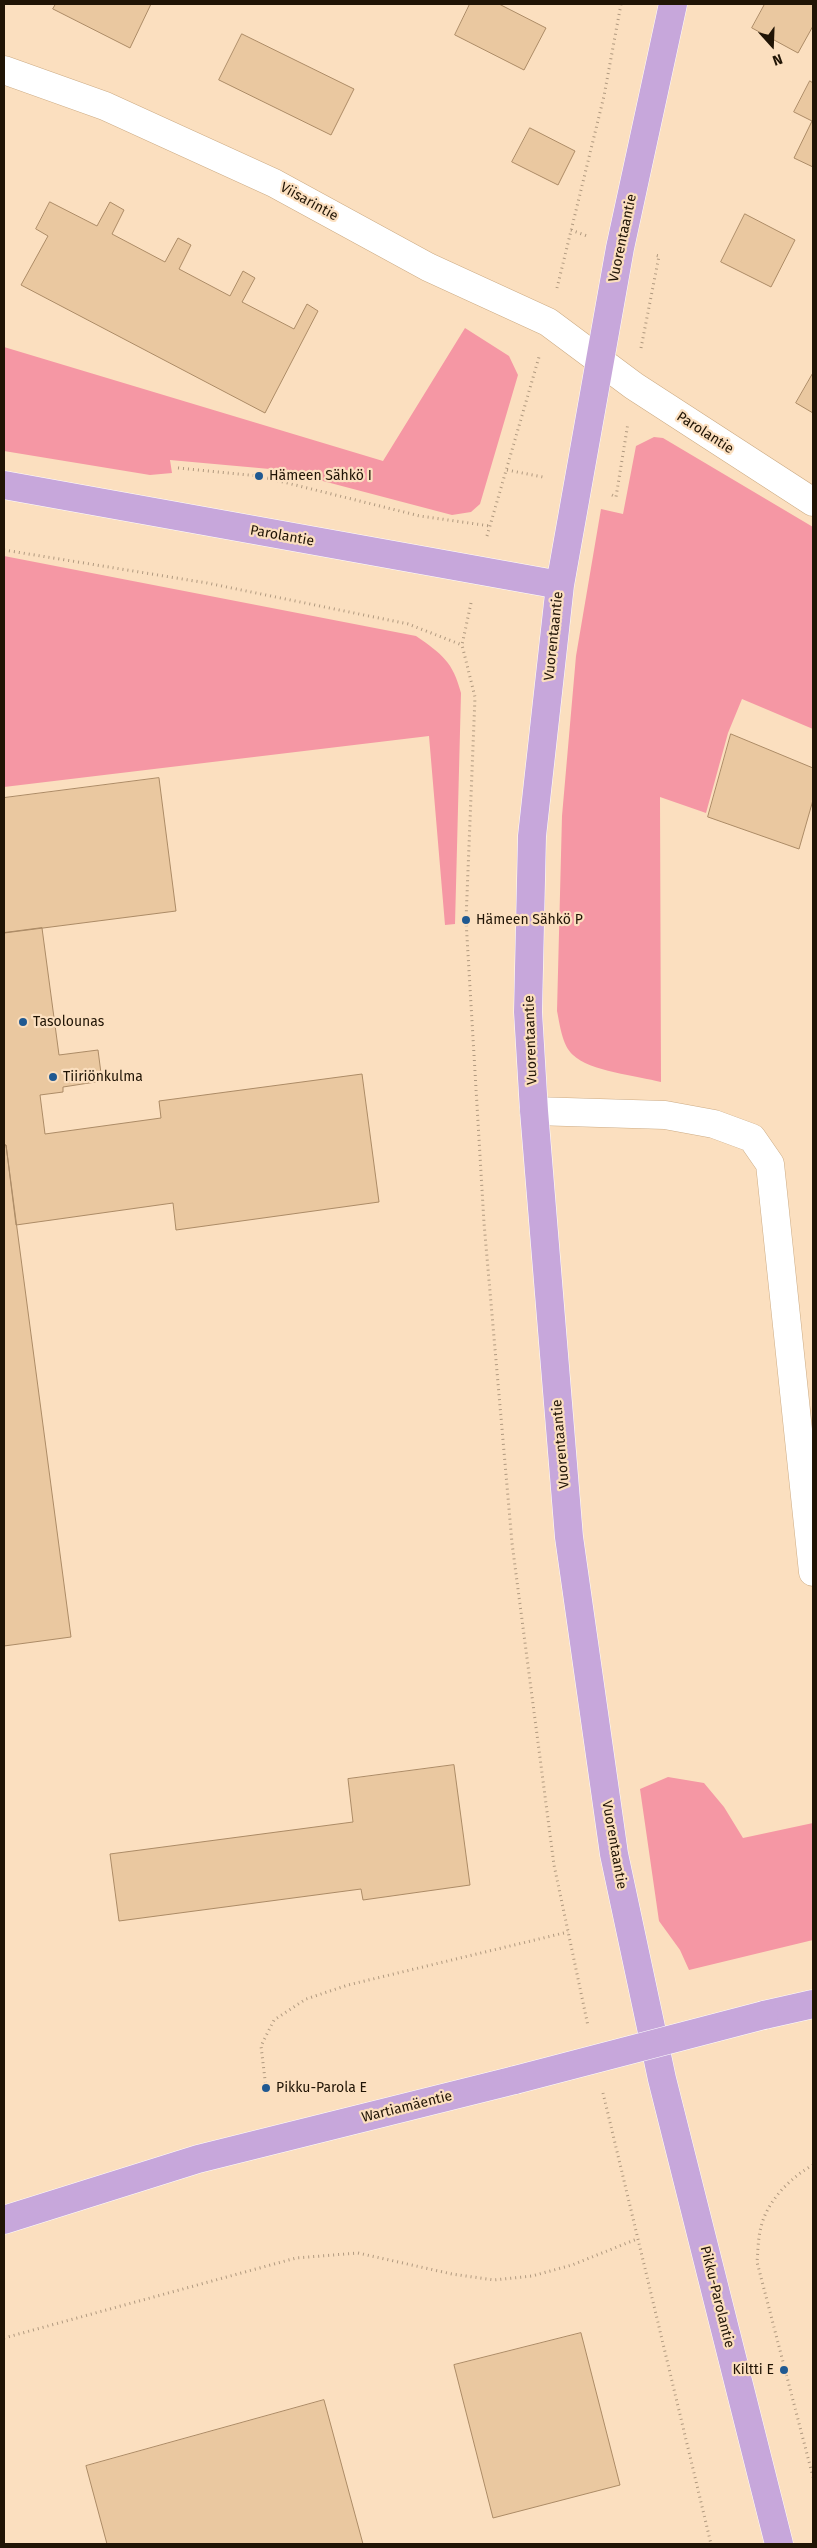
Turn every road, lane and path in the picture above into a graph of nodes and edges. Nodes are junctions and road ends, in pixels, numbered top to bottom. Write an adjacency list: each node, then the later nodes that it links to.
1 (673, 4): 3 (main road, Vuorentaantie)
2 (4, 70): 3 (street, Viisarintie)
3 (599, 361): 6 (street, Parolantie); 9 (main road, Vuorentaantie)
4 (178, 468): 7 (path)
5 (4, 486): 9 (main road, Parolantie)
6 (813, 502)
7 (490, 526)
8 (4, 550): 12 (path)
9 (560, 586): 10 (main road, Vuorentaantie)
10 (534, 1111): 11 (street); 15 (main road, Vuorentaantie)
11 (813, 1572)
12 (568, 1932): 14 (path); 16 (path)
13 (813, 2004): 19 (main road, Wartiamäentie, bridge)
14 (589, 2030)
15 (662, 2079): 24 (main road, Pikku-Parolantie)
16 (266, 2088)
17 (602, 2088): 20 (path)
18 (813, 2165): 22 (path)
19 (4, 2220)
20 (637, 2239): 21 (path); 23 (path)
21 (4, 2338)
22 (813, 2477)
23 (712, 2544)
24 (779, 2544)

